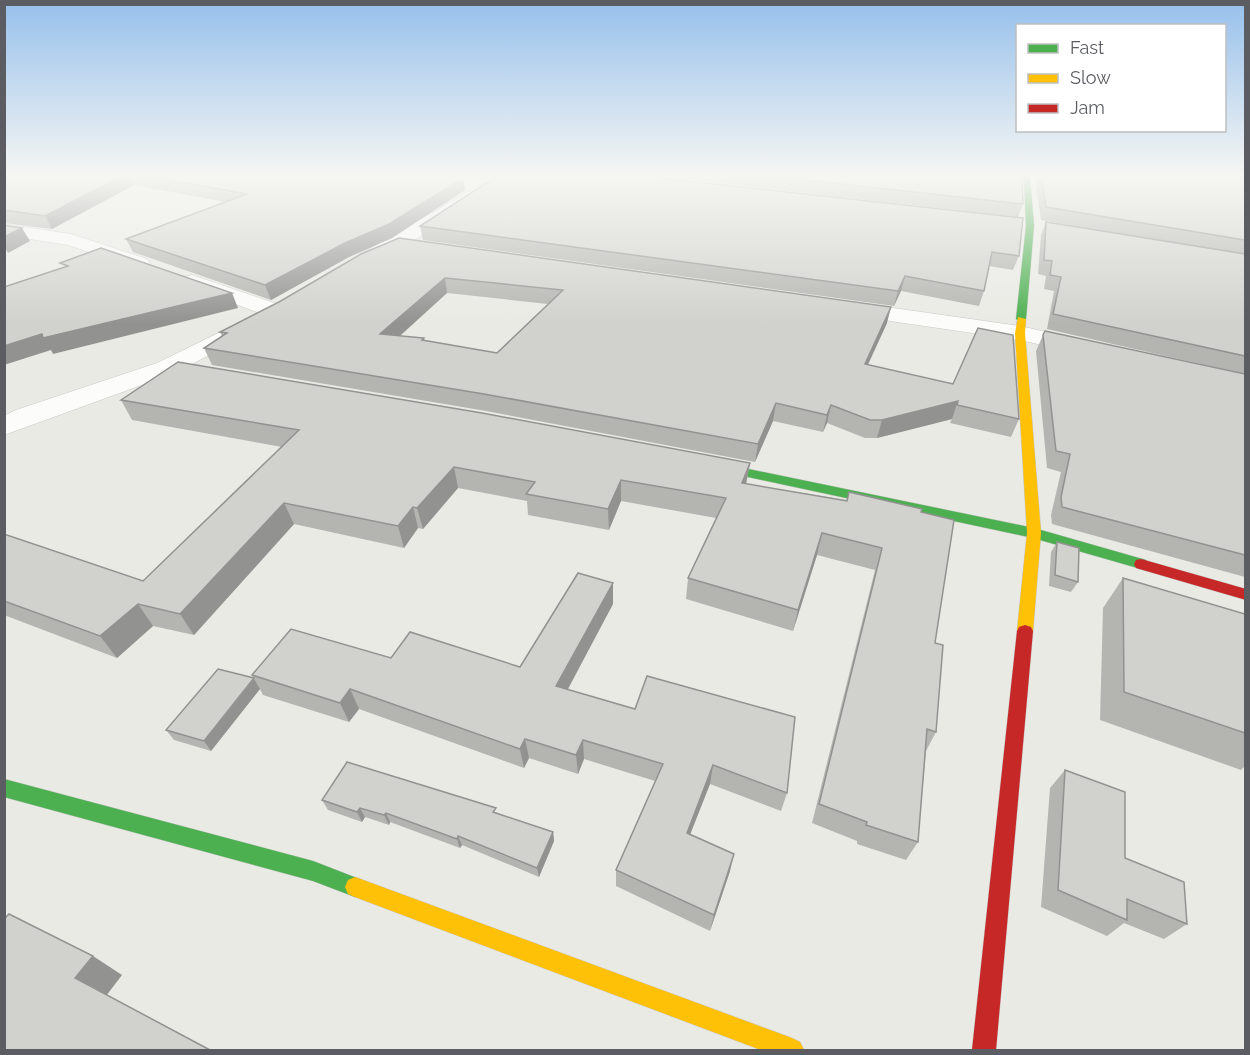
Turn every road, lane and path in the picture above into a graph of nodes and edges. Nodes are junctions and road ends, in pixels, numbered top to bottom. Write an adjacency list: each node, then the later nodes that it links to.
1 (428, 225): 6 (street)
2 (1024, 225): 14 (street)
3 (1025, 225): 5 (street)
4 (4, 229): 8 (street)
5 (1053, 230)
6 (400, 244): 7 (street); 9 (street)
7 (424, 247)
8 (154, 268)
9 (347, 269)
10 (176, 276): 13 (street)
11 (295, 299): 13 (street)
12 (821, 304): 14 (street)
13 (275, 311): 16 (street)
14 (1020, 333): 15 (street); 18 (street)
15 (1110, 353)
16 (4, 427)
17 (694, 462): 18 (street)
18 (1034, 533): 19 (street); 22 (street)
19 (1245, 595)
20 (4, 788): 21 (street)
21 (792, 1050)
22 (984, 1050)

